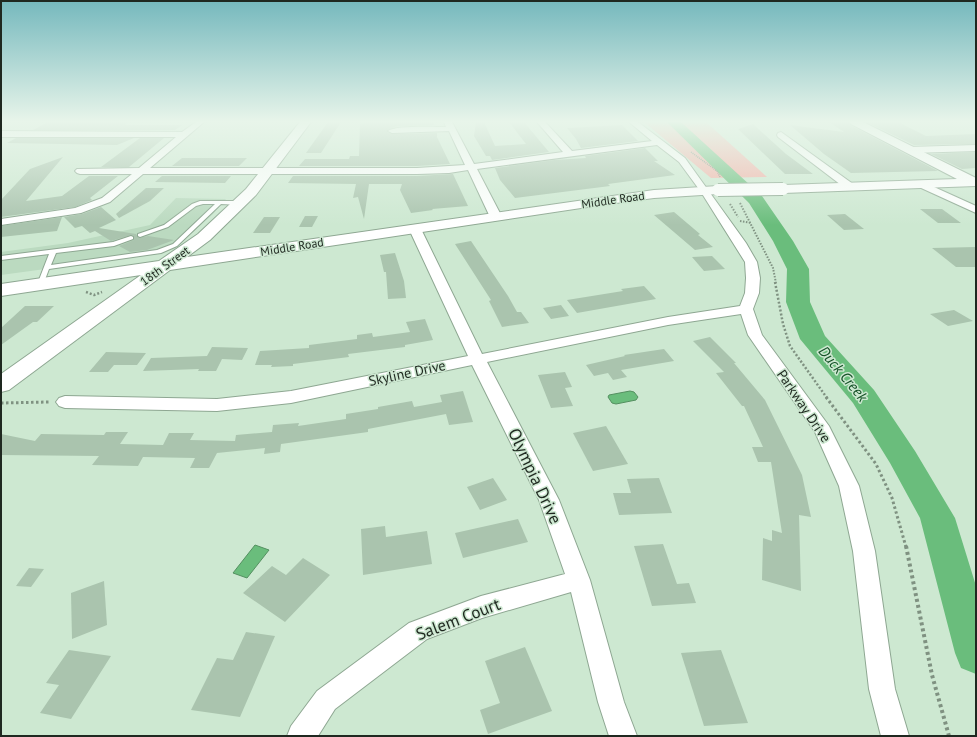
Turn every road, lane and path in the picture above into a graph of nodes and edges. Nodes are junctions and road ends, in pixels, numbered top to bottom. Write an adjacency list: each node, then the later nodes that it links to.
1 (158, 156): 10 (street)
2 (278, 156): 11 (main road, 18th Street)
3 (464, 156): 8 (street)
4 (551, 156): 8 (street)
5 (678, 156): 15 (street)
6 (809, 156): 14 (street)
7 (923, 156): 12 (main road)
8 (469, 167): 11 (street); 19 (street)
9 (80, 171): 10 (street)
10 (141, 171): 11 (street); 20 (street)
11 (267, 171): 17 (main road, 18th Street)
12 (976, 182): 13 (main road, Middle Road)
13 (923, 184): 14 (main road, Middle Road); 18 (street)
14 (849, 186): 15 (main road, Middle Road, bridge)
15 (716, 194): 19 (main road, Middle Road); 21 (path); 33 (street)
16 (219, 203): 17 (lane); 23 (lane); 30 (lane)
17 (241, 203): 24 (main road, 18th Street)
18 (976, 210)
19 (496, 217): 22 (main road, Middle Road)
20 (1, 222)
21 (751, 223)
22 (415, 229): 27 (main road, Middle Road); 35 (street, Olympia Drive)
23 (140, 235)
24 (204, 237): 27 (main road, Middle Road); 29 (main road, 18th Street)
25 (131, 238): 26 (lane)
26 (53, 252): 28 (lane); 30 (lane)
27 (253, 253): 29 (main road, Middle Road)
28 (1, 258)
29 (165, 266): 31 (main road, Middle Road); 34 (main road, 18th Street)
30 (43, 276): 31 (main road, Middle Road); 32 (main road, Middle Road)
31 (68, 280): 34 (main road)
32 (1, 290)
33 (746, 309): 35 (street, Skyline Drive); 42 (street, Parkway Drive)
34 (105, 310): 36 (main road, 18th Street)
35 (477, 359): 37 (street, Skyline Drive); 39 (street, Olympia Drive)
36 (1, 385)
37 (65, 402): 38 (path)
38 (1, 403)
39 (579, 580): 40 (street, Salem Court); 41 (street, Olympia Drive)
40 (301, 736)
41 (623, 736)
42 (896, 736)

